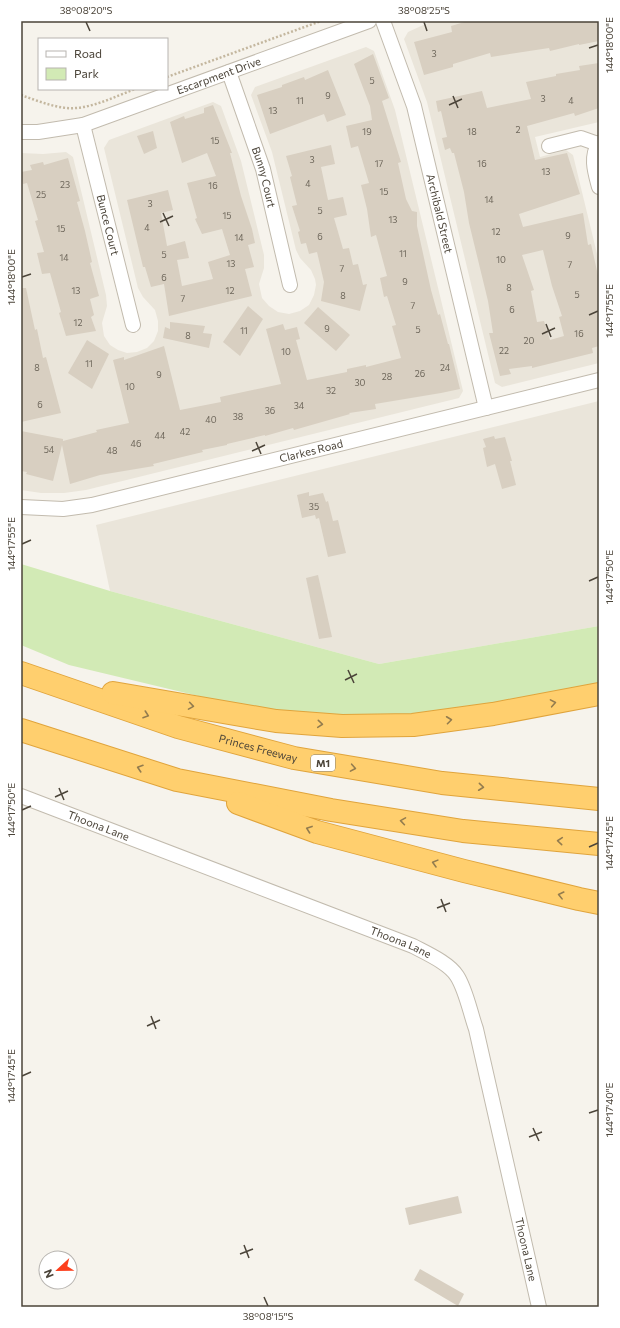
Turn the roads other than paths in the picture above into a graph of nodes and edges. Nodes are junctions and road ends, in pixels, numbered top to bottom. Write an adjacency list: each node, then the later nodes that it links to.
1 (369, 21): 3 (street, Escarpment Drive)
2 (383, 21): 12 (street, Archibald Street)
3 (229, 72): 4 (street, Escarpment Drive); 9 (street, Bunny Court)
4 (83, 125): 5 (street, Escarpment Drive); 10 (street, Bunce Court)
5 (21, 132)
6 (598, 144): 7 (street); 8 (street)
7 (549, 146)
8 (599, 186)
9 (290, 285)
10 (133, 325)
11 (599, 380): 12 (street, Clarkes Road)
12 (486, 408): 13 (street, Clarkes Road)
13 (21, 507)
14 (21, 673): 15 (highway, Princes Freeway / M1)
15 (56, 684): 16 (highway, one-way to 16); 20 (highway, Princes Freeway / M1, one-way to 20)
16 (599, 694)
17 (21, 730): 18 (highway, one-way to 17)
18 (177, 780): 21 (highway, one-way to 18); 22 (highway, one-way to 18)
19 (21, 796): 23 (street, Thoona Lane)
20 (599, 799)
21 (599, 844)
22 (599, 903)
23 (539, 1307)

